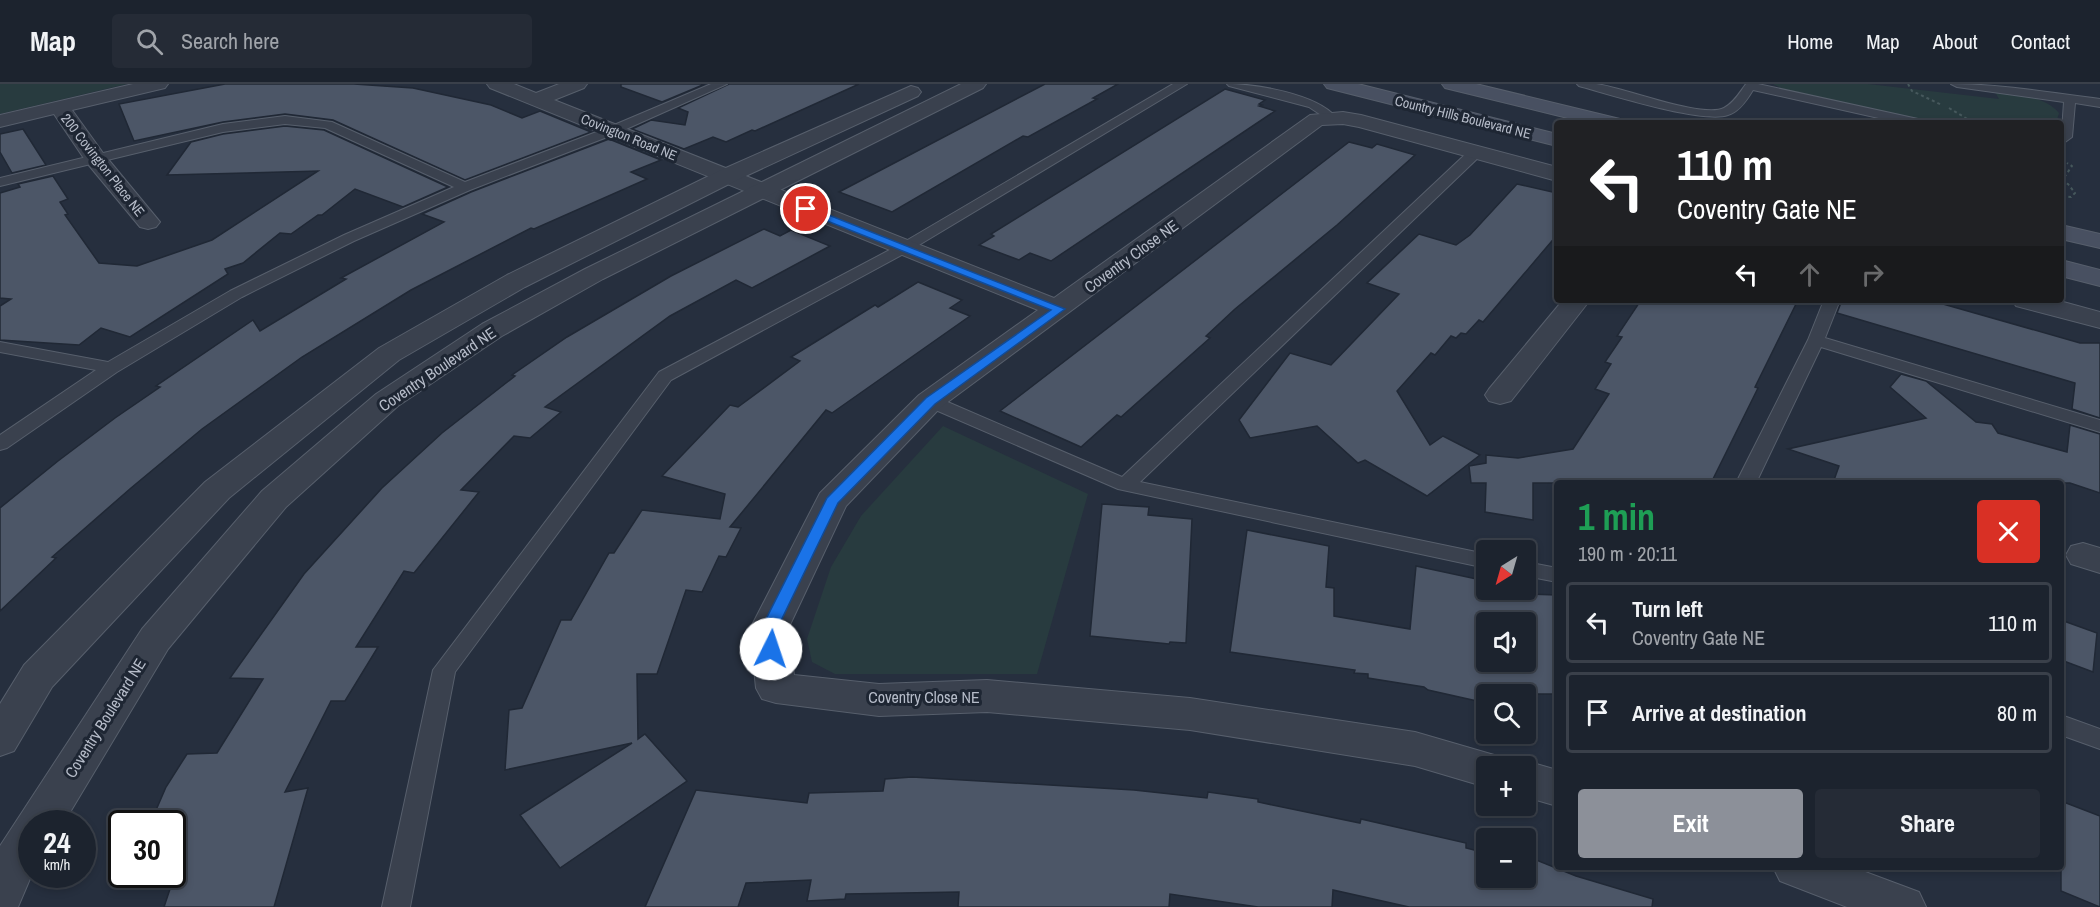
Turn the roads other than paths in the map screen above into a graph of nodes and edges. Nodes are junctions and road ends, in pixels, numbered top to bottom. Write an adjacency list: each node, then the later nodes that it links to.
1 (158, 84): 17 (street)
2 (497, 84): 15 (street, Covington Road NE)
3 (577, 84): 15 (street)
4 (721, 84): 22 (lane)
5 (928, 84): 28 (street, Coventry Boulevard NE)
6 (976, 84): 31 (street, Coventry Boulevard NE)
7 (1181, 84): 35 (lane)
8 (1233, 84): 18 (lane)
9 (1334, 84): 23 (main road, Country Hills Boulevard NE)
10 (1452, 84): 19 (main road, Country Hills Boulevard NE)
11 (1583, 84): 13 (lane)
12 (1957, 84): 14 (lane)
13 (1752, 85): 20 (lane)
14 (2070, 98): 16 (lane); 24 (lane)
15 (537, 99): 22 (street, Covington Road NE)
16 (2100, 103)
17 (59, 107): 21 (street); 26 (street, 200 Covington Place NE)
18 (1330, 117): 25 (street); 41 (street, Coventry Close NE)
19 (1601, 120)
20 (1905, 120)
21 (0, 121)
22 (611, 131): 28 (street, Covington Road NE); 30 (lane)
23 (1554, 139)
24 (2064, 139)
25 (1476, 152): 27 (street); 51 (lane)
26 (95, 158): 29 (lane); 30 (lane); 32 (street, 200 Covington Place NE)
27 (1554, 173)
28 (727, 176): 31 (street, Covington Road NE); 56 (street, Coventry Boulevard NE)
29 (0, 182)
30 (465, 187): 45 (lane)
31 (760, 191): 35 (street, Covington Road NE); 61 (street, Coventry Boulevard NE)
32 (148, 222)
33 (2064, 232): 34 (main road)
34 (2100, 241)
35 (904, 248): 41 (street, Covington Road NE); 65 (lane)
36 (2064, 269): 37 (main road)
37 (2100, 278)
38 (1575, 303): 46 (street)
39 (1831, 303): 43 (lane)
40 (2036, 303): 42 (street)
41 (1059, 309): 47 (street, Coventry Close NE)
42 (2100, 320)
43 (1816, 340): 48 (lane); 50 (lane)
44 (0, 347): 45 (lane)
45 (111, 368): 49 (lane)
46 (1500, 395)
47 (930, 401): 51 (lane); 58 (street, Coventry Close NE)
48 (2100, 426)
49 (0, 444)
50 (1747, 480)
51 (1125, 485): 52 (lane)
52 (1476, 559)
53 (1536, 571): 54 (lane)
54 (1554, 574)
55 (2064, 725): 57 (lane)
56 (0, 739)
57 (2100, 739)
58 (1476, 765)
59 (1536, 782): 60 (street)
60 (1554, 787)
61 (48, 810)
62 (18, 857): 64 (street)
63 (1804, 870): 66 (street)
64 (0, 896)
65 (396, 907)
66 (1903, 907)

